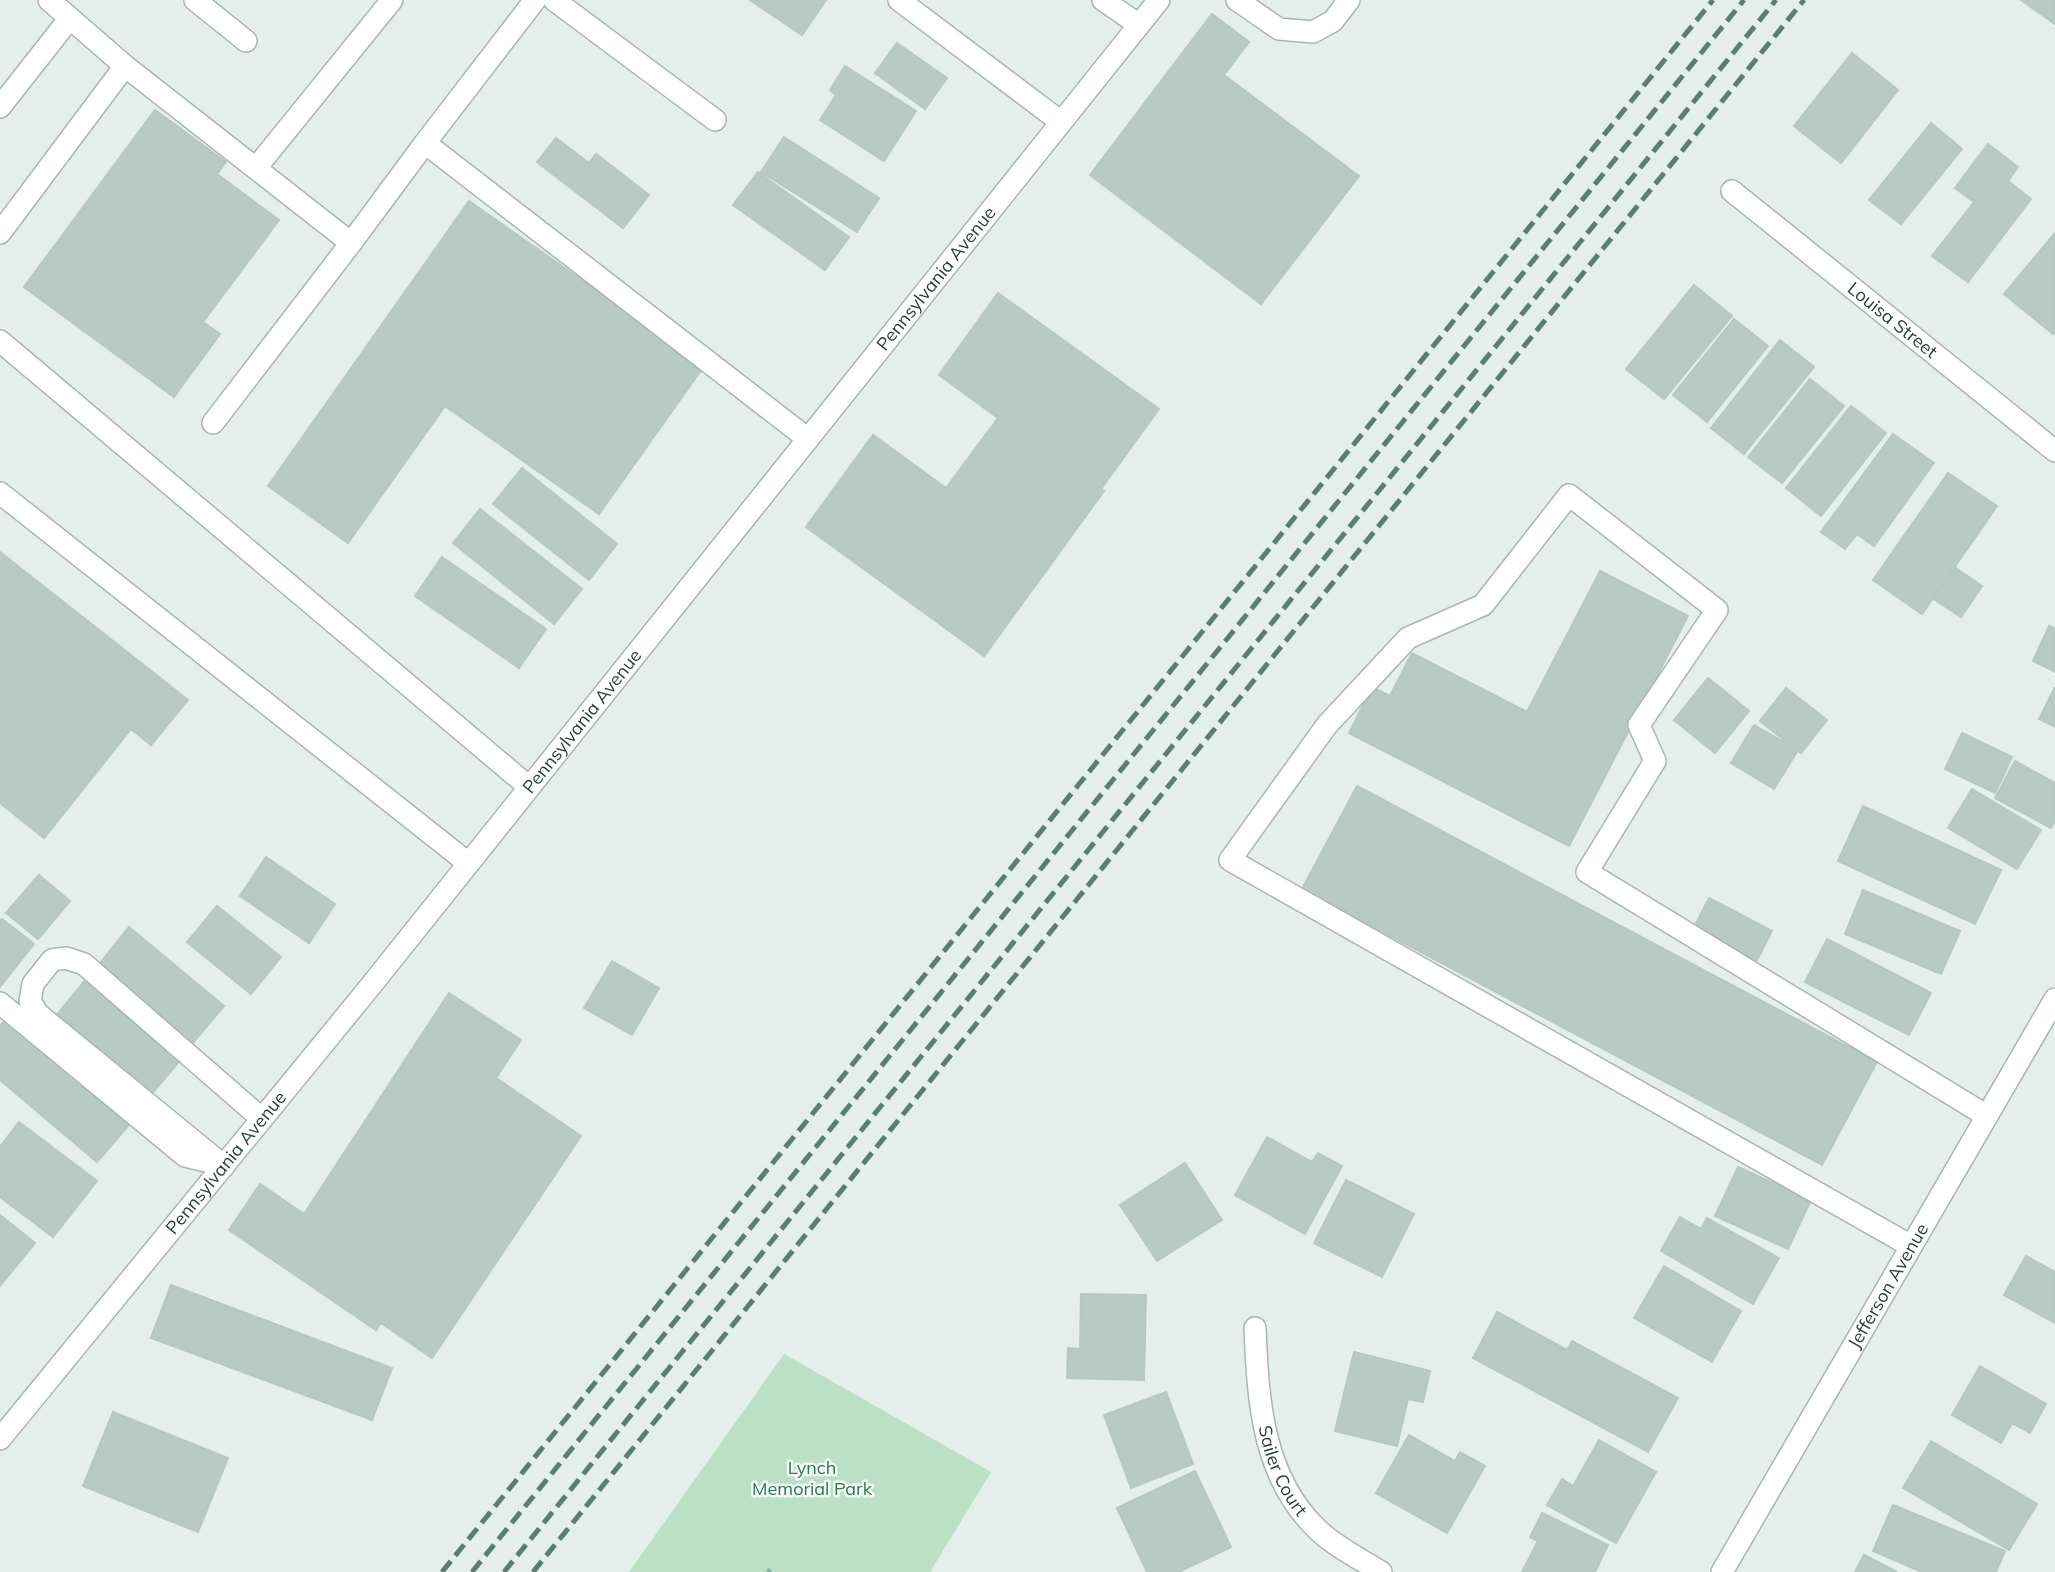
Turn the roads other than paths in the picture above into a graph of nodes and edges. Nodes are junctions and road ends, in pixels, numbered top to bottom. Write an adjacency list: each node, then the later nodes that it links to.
1 (48, 0): 11 (street)
2 (195, 0): 13 (street)
3 (392, 0): 19 (street)
4 (535, 0): 18 (street)
5 (554, 0): 16 (street)
6 (899, 0): 17 (street)
7 (1103, 0): 12 (street)
8 (1159, 0): 12 (street, Pennsylvania Avenue)
9 (1237, 0): 10 (street)
10 (1349, 0)
11 (70, 18): 14 (street); 15 (street)
12 (1139, 25): 17 (street, Pennsylvania Avenue)
13 (246, 41)
14 (125, 66): 19 (street); 21 (street)
15 (0, 107)
16 (715, 120)
17 (1061, 122): 25 (street, Pennsylvania Avenue)
18 (425, 143): 22 (street); 25 (street)
19 (256, 168): 22 (street)
20 (1732, 191): 26 (street, Louisa Street)
21 (0, 233)
22 (351, 243): 24 (street)
23 (0, 341): 28 (street)
24 (213, 423)
25 (808, 439): 28 (street, Pennsylvania Avenue)
26 (2055, 451)
27 (0, 493): 29 (street)
28 (529, 787): 29 (street, Pennsylvania Avenue)
29 (468, 863): 33 (street, Pennsylvania Avenue)
30 (2055, 999): 32 (street, Jefferson Avenue)
31 (0, 1003): 34 (street)
32 (1987, 1116): 35 (street, Jefferson Avenue); 35 (street)
33 (262, 1119): 34 (street, Pennsylvania Avenue); 34 (street)
34 (224, 1166): 37 (street, Pennsylvania Avenue)
35 (1911, 1246): 39 (street, Jefferson Avenue)
36 (1255, 1328): 38 (street, Sailer Court)
37 (0, 1439)
38 (1381, 1572)
39 (1722, 1572)

